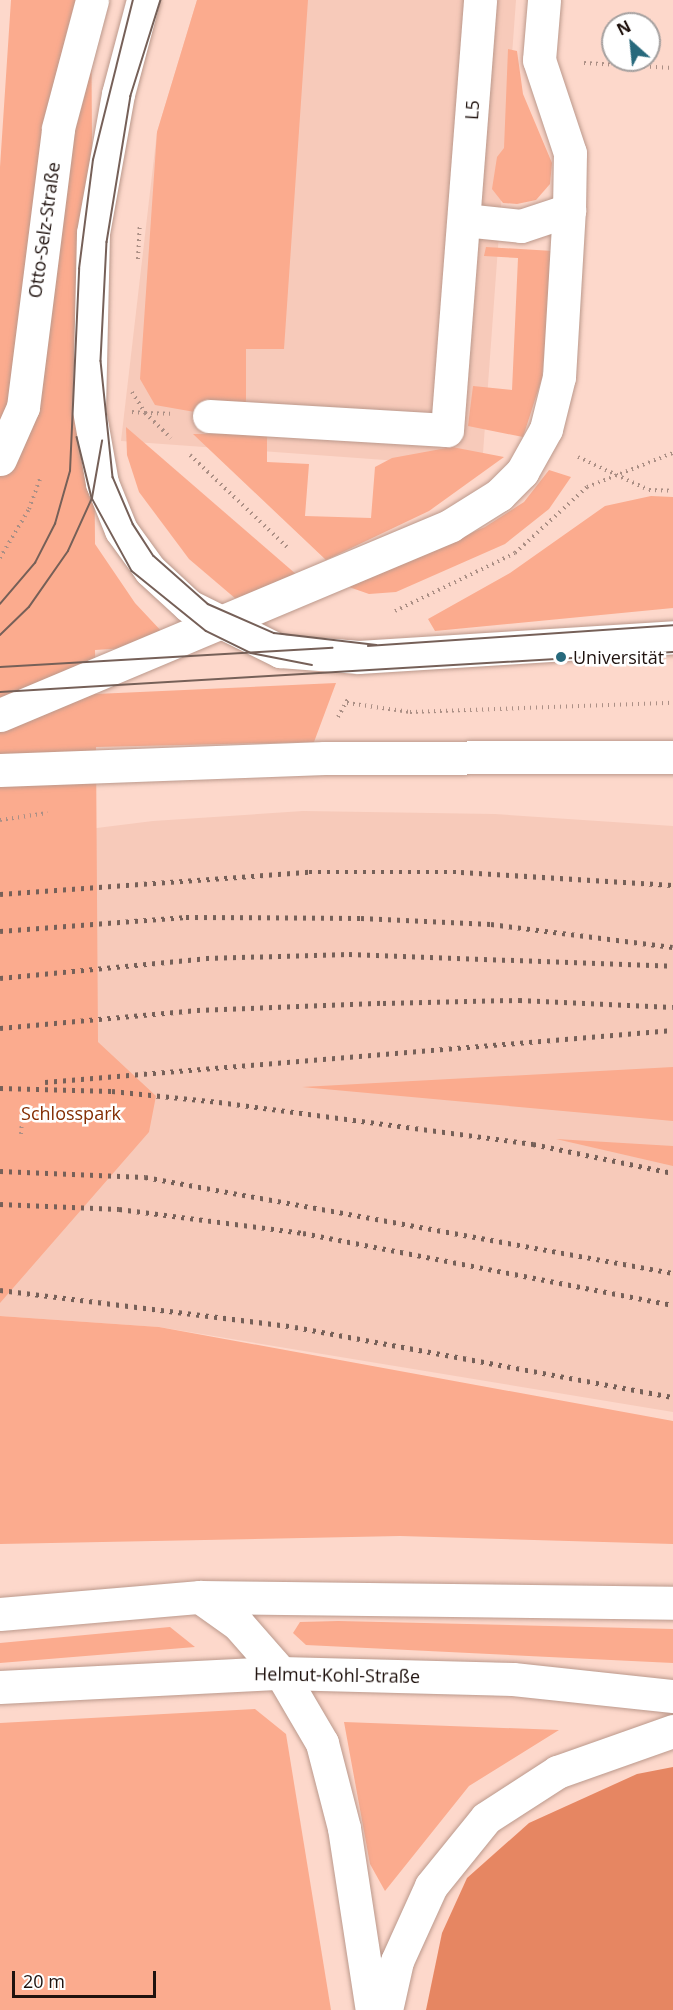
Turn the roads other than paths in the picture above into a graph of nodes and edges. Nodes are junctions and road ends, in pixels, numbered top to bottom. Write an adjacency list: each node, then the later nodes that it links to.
1 (92, 0): 8 (main road, Otto-Selz-Straße)
2 (143, 0): 9 (main road)
3 (480, 0): 6 (main road, L5)
4 (544, 0): 5 (main road)
5 (569, 210): 6 (main road); 9 (main road)
6 (464, 220): 7 (main road, L5)
7 (209, 416)
8 (0, 459)
9 (221, 624): 10 (main road); 11 (main road)
10 (673, 637)
11 (0, 716)
12 (673, 757): 13 (main road)
13 (0, 771)
14 (200, 1597): 15 (main road); 16 (main road); 17 (main road)
15 (673, 1603)
16 (0, 1614)
17 (280, 1673): 18 (main road, Helmut-Kohl-Straße); 19 (main road, Helmut-Kohl-Straße); 21 (main road)
18 (0, 1687)
19 (673, 1696)
20 (673, 1731): 22 (main road)
21 (372, 2010)
22 (386, 2010)

